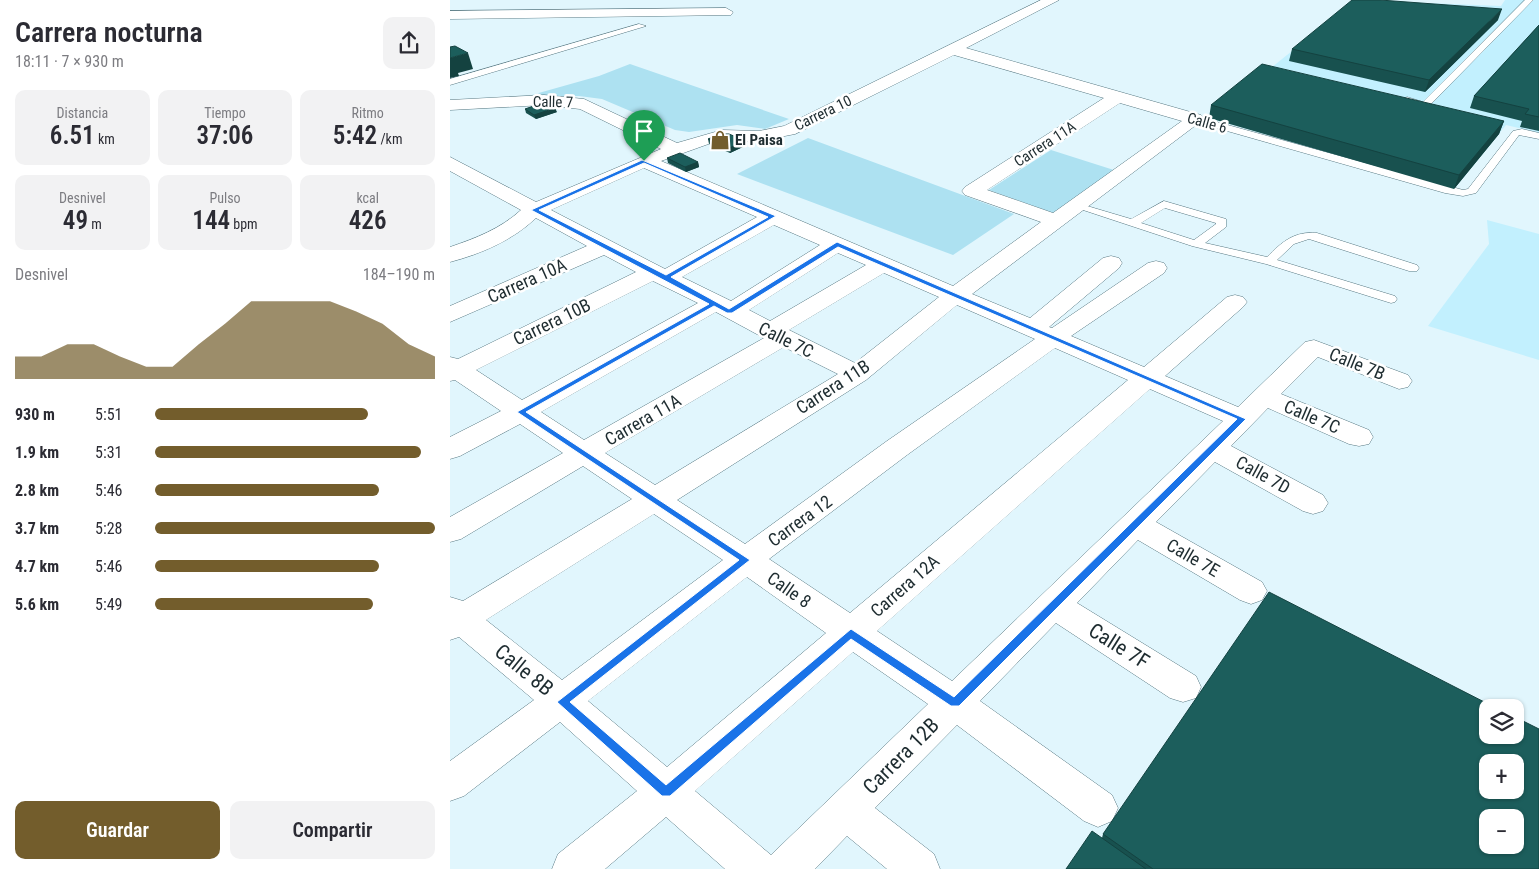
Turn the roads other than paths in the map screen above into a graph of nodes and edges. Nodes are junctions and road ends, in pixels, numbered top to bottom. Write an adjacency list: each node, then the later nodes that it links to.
1 (1052, 0): 8 (street, Carrera 10)
2 (1529, 0): 5 (lane)
3 (726, 12): 6 (street)
4 (1506, 13): 5 (lane)
5 (1516, 13): 11 (lane)
6 (450, 15)
7 (642, 26): 9 (lane)
8 (951, 50): 10 (street, Calle 6); 15 (street, Carrera 10)
9 (450, 82)
10 (1117, 97): 13 (street, Calle 6); 21 (street, Carrera 11A)
11 (1396, 98)
12 (450, 105): 15 (street, Calle 7)
13 (1195, 119): 14 (lane, Calle 6); 18 (street, Carrera 11B)
14 (1539, 136)
15 (676, 149): 16 (street, Carrera 10)
16 (644, 161): 19 (street, Carrera 10); 20 (street)
17 (450, 164): 19 (street, Calle 7C)
18 (1076, 206): 21 (street, Carrera 11B); 22 (lane)
19 (534, 210): 25 (street, Calle 7C); 26 (street, Carrera 10)
20 (773, 216): 23 (street); 32 (street, Carrera 10B)
21 (1056, 221): 33 (street, Carrera 11B)
22 (1131, 224): 24 (lane); 24 (lane)
23 (837, 244): 29 (street); 36 (street)
24 (1196, 244): 27 (lane)
25 (604, 247): 32 (street, Calle 7C); 37 (street, Carrera 10A)
26 (450, 255)
27 (1269, 261): 31 (lane); 34 (lane)
28 (1111, 263): 38 (street, Carrera 12)
29 (883, 264): 33 (street); 39 (street, Carrera 11A)
30 (1156, 268): 38 (street, Carrera 12)
31 (1413, 268)
32 (660, 274): 36 (street, Calle 7C); 41 (street, Carrera 10B)
33 (955, 295): 38 (street); 42 (street, Carrera 11B)
34 (1391, 300)
35 (1235, 302): 43 (street, Carrera 12A)
36 (722, 308): 39 (street, Calle 7C); 46 (street)
37 (450, 315)
38 (1043, 332): 43 (street); 55 (street, Carrera 12)
39 (776, 335): 42 (street, Calle 7C); 50 (street, Carrera 11A)
40 (1314, 347): 44 (street, Calle 7B); 45 (street, Carrera 12B)
41 (452, 369): 46 (street, Calle 8)
42 (857, 374): 51 (street, Carrera 11B)
43 (1147, 378): 45 (street); 59 (street, Carrera 12A)
44 (1399, 381)
45 (1254, 408): 47 (street, Calle 7C); 48 (street, Carrera 12B)
46 (521, 412): 49 (street); 50 (street, Calle 8)
47 (1359, 437)
48 (1212, 448): 52 (street, Calle 7D); 53 (street, Carrera 12B)
49 (450, 449)
50 (584, 455): 51 (street, Calle 8); 54 (street, Carrera 11A)
51 (652, 500): 55 (street, Calle 8); 58 (street, Carrera 11B)
52 (1313, 503)
53 (1135, 524): 56 (street, Calle 7E); 57 (street, Carrera 12B)
54 (450, 531)
55 (746, 560): 59 (street, Calle 8); 61 (street, Carrera 12)
56 (1251, 591)
57 (1054, 605): 60 (street, Calle 7F); 62 (street, Carrera 12B)
58 (453, 618): 61 (street, Calle 8B)
59 (851, 633): 62 (street, Calle 8); 64 (street, Carrera 12A)
60 (1183, 687)
61 (563, 702): 63 (street, Carrera 12); 64 (street, Calle 8B)
62 (955, 703): 65 (street, Calle 8); 66 (street, Carrera 12B)
63 (450, 783)
64 (666, 792): 67 (street, Carrera 12A); 68 (street, Calle 8B)
65 (1098, 808)
66 (846, 810): 69 (street, Carrera 12B); 70 (street)
67 (573, 869)
68 (756, 869)
69 (786, 869)
70 (919, 869)

